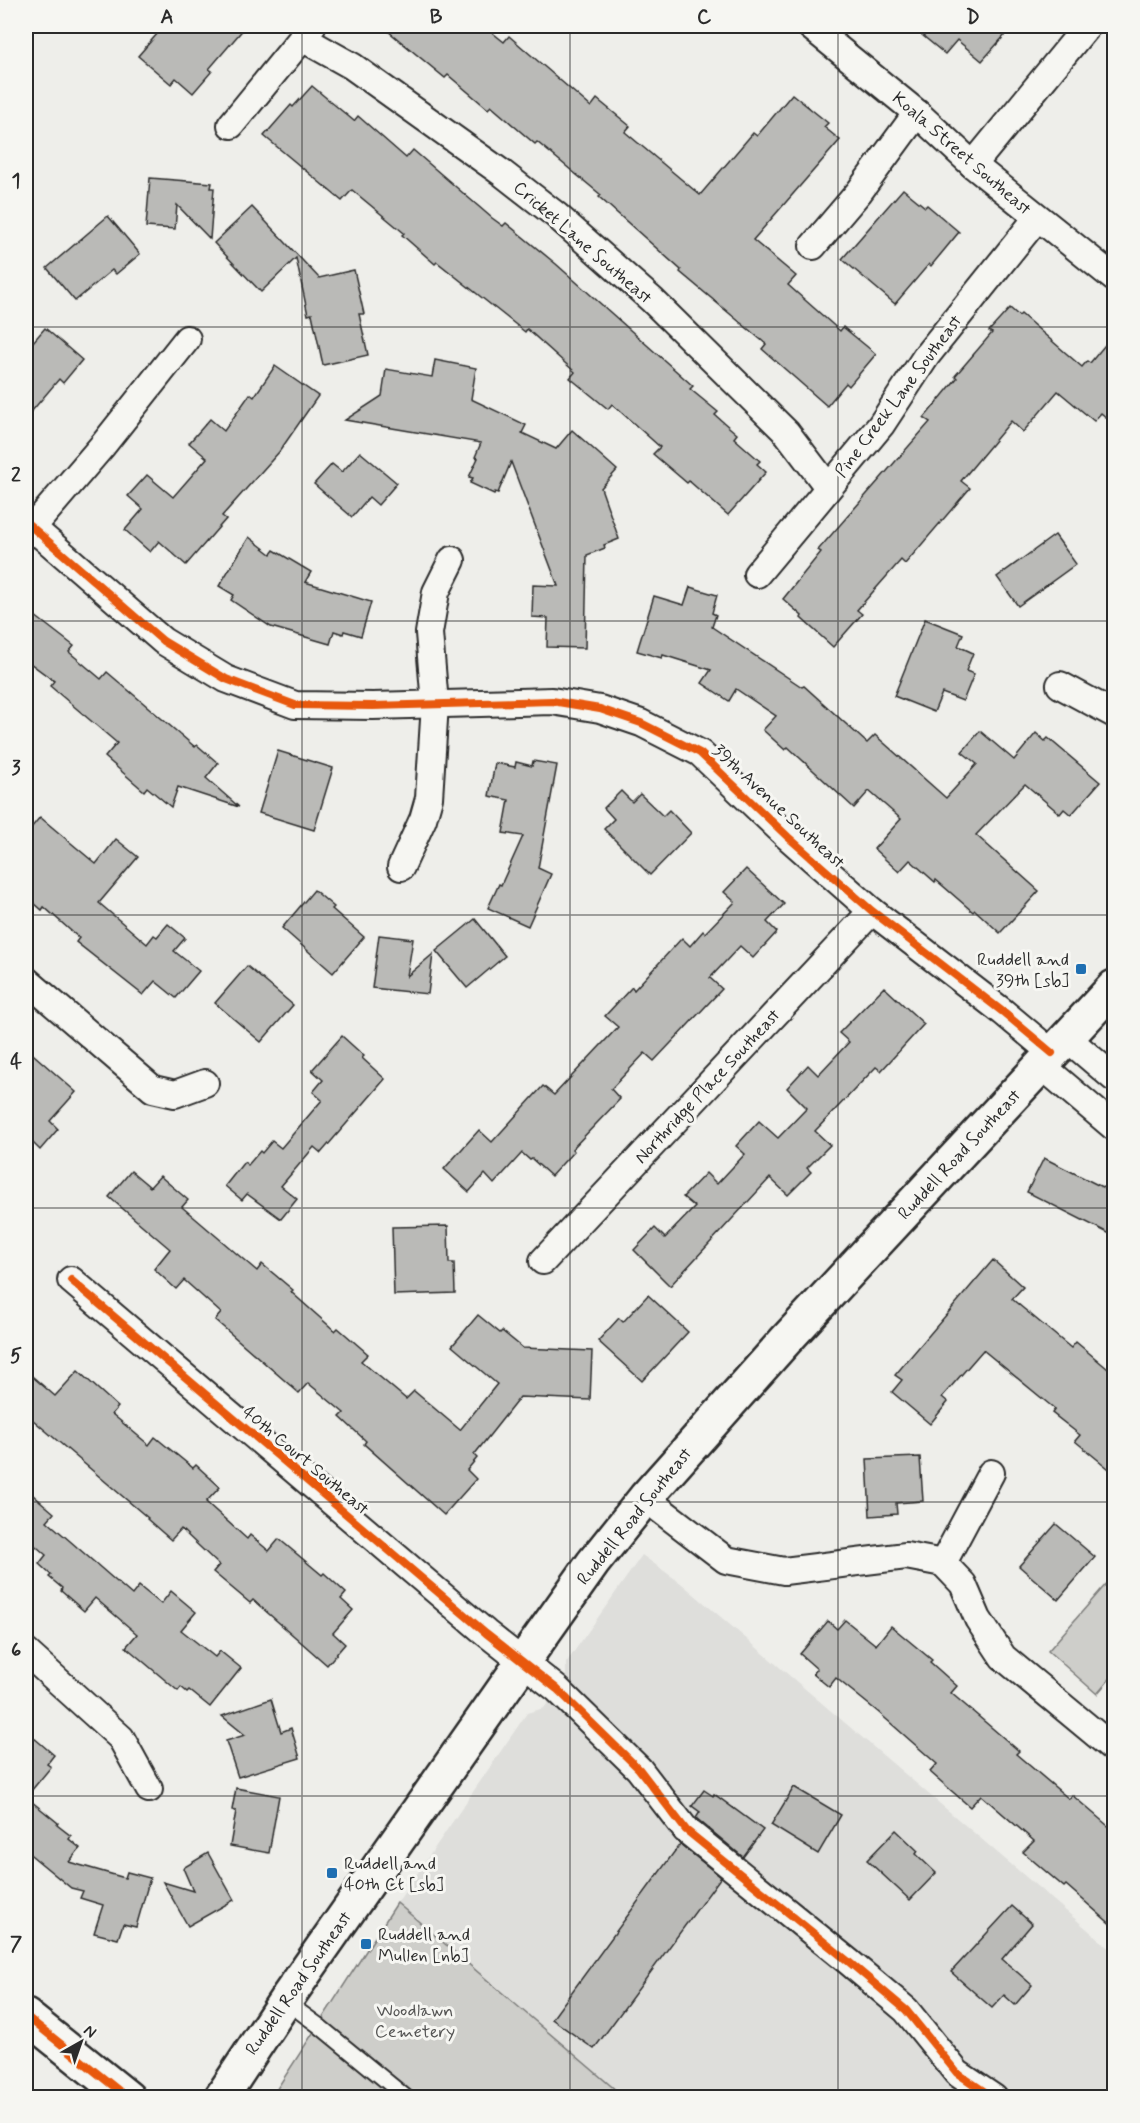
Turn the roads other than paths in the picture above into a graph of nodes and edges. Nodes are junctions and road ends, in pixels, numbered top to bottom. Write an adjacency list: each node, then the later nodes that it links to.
1 (810, 26): 4 (street, Koala Street Southeast)
2 (1087, 26): 6 (street)
3 (307, 32): 5 (street); 11 (street, Cricket Lane Southeast)
4 (917, 113): 6 (street, Koala Street Southeast); 8 (street)
5 (231, 125)
6 (973, 165): 7 (street, Koala Street Southeast)
7 (1037, 218): 9 (street, Koala Street Southeast); 11 (street, Pine Creek Lane Southeast)
8 (813, 246)
9 (1114, 278)
10 (187, 339): 12 (street)
11 (828, 488): 14 (street, Pine Creek Lane Southeast)
12 (28, 528): 16 (street)
13 (452, 560): 16 (street)
14 (757, 574)
15 (1060, 685): 17 (street)
16 (435, 704): 18 (street); 19 (street, 39th Avenue Southeast)
17 (1114, 714)
18 (401, 867)
19 (872, 911): 22 (street, 39th Avenue Southeast); 26 (street, Northridge Place Southeast)
20 (26, 981): 24 (street)
21 (1114, 987): 22 (main road, Ruddell Road Southeast)
22 (1053, 1052): 23 (street, 39th Avenue Southeast); 25 (street, 39th Avenue Southeast); 29 (main road, Ruddell Road Southeast)
23 (1114, 1078)
24 (205, 1083)
25 (1114, 1127)
26 (543, 1261)
27 (70, 1280): 32 (street, 40th Court Southeast)
28 (991, 1473): 30 (street)
29 (645, 1498): 30 (street); 32 (main road, Ruddell Road Southeast)
30 (943, 1563): 33 (street)
31 (26, 1652): 34 (street)
32 (522, 1663): 35 (main road, Ruddell Road Southeast); 40 (street, 40th Court Southeast)
33 (1114, 1749)
34 (149, 1789)
35 (285, 2001): 38 (main road, Ruddell Road Southeast); 39 (lane)
36 (26, 2016): 37 (main road)
37 (128, 2097)
38 (220, 2097)
39 (407, 2097)
40 (994, 2097)

